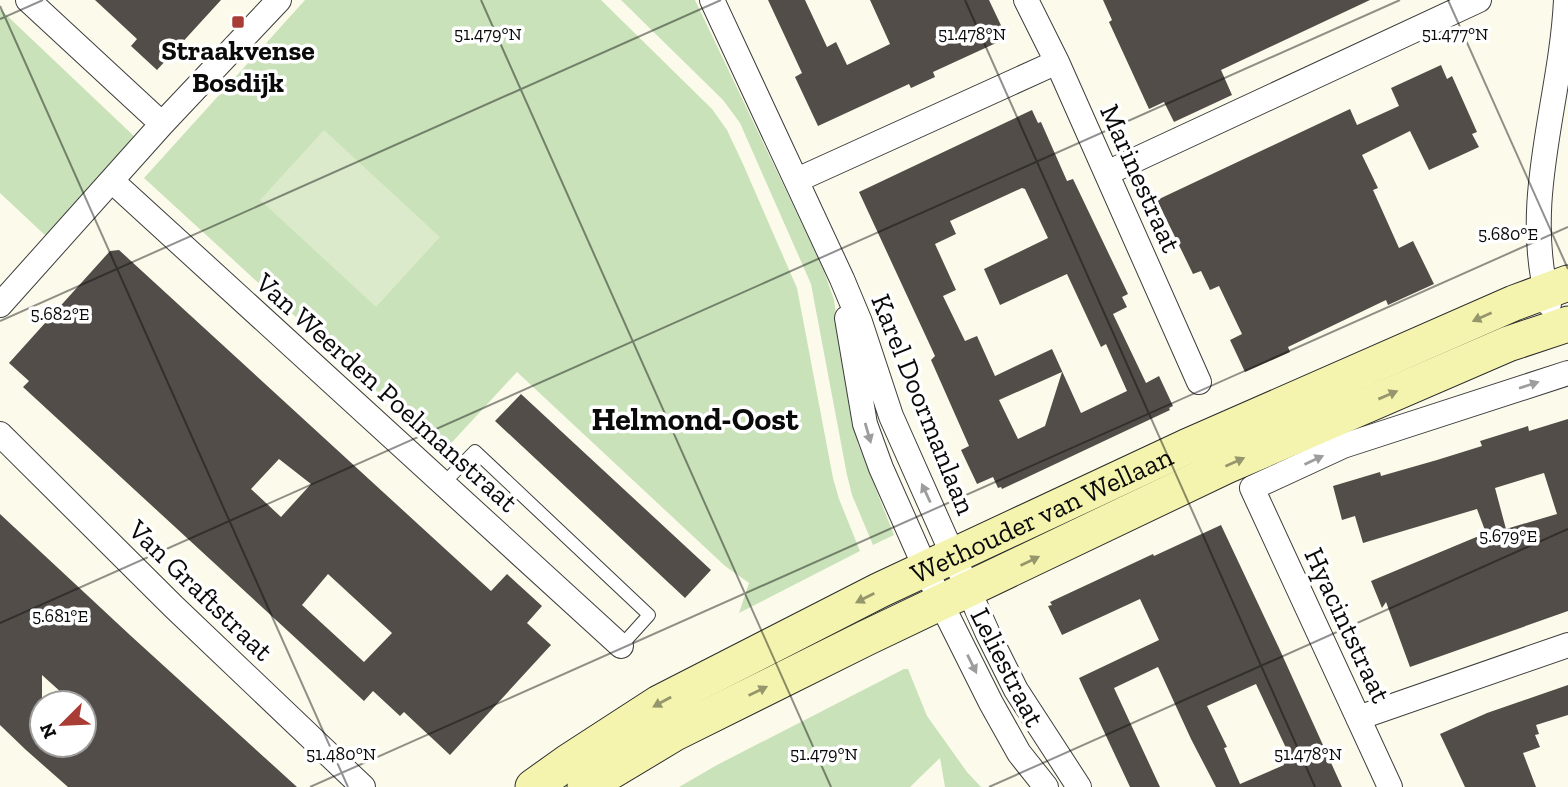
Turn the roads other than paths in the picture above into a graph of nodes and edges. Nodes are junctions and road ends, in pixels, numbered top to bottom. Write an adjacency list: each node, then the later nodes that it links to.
1 (28, 0): 8 (street)
2 (279, 0): 8 (street)
3 (712, 0): 10 (street, Karel Doormanlaan)
4 (1026, 0): 7 (street, Marinestraat)
5 (1479, 0): 9 (street)
6 (1566, 0): 12 (street)
7 (1057, 62): 9 (street, Marinestraat); 10 (street)
8 (162, 124): 11 (street)
9 (1107, 173): 16 (street, Marinestraat)
10 (797, 180): 19 (street, Karel Doormanlaan)
11 (112, 181): 13 (street); 18 (street, Van Weerden Poelmanstraat)
12 (1556, 287): 14 (street); 19 (main road, Wethouder van Wellaan, one-way to 19)
13 (0, 304)
14 (1562, 326): 20 (main road, Wethouder van Wellaan, one-way to 14)
15 (1568, 373): 23 (street, Hyacintstraat, one-way to 15)
16 (1199, 382)
17 (0, 434): 24 (street, Van Graftstraat)
18 (443, 484): 22 (street, Van Weerden Poelmanstraat); 22 (lane)
19 (940, 562): 20 (street, Karel Doormanlaan); 25 (main road, Wethouder van Wellaan, one-way to 25)
20 (955, 596): 26 (main road, Wethouder van Wellaan, one-way to 20); 27 (street, Leliestraat, one-way to 27); 28 (street, Leliestraat)
21 (1568, 645): 23 (street)
22 (621, 646)
23 (1358, 718): 29 (street, Hyacintstraat)
24 (363, 787)
25 (533, 787)
26 (585, 787)
27 (1046, 787)
28 (1079, 787)
29 (1390, 787)

